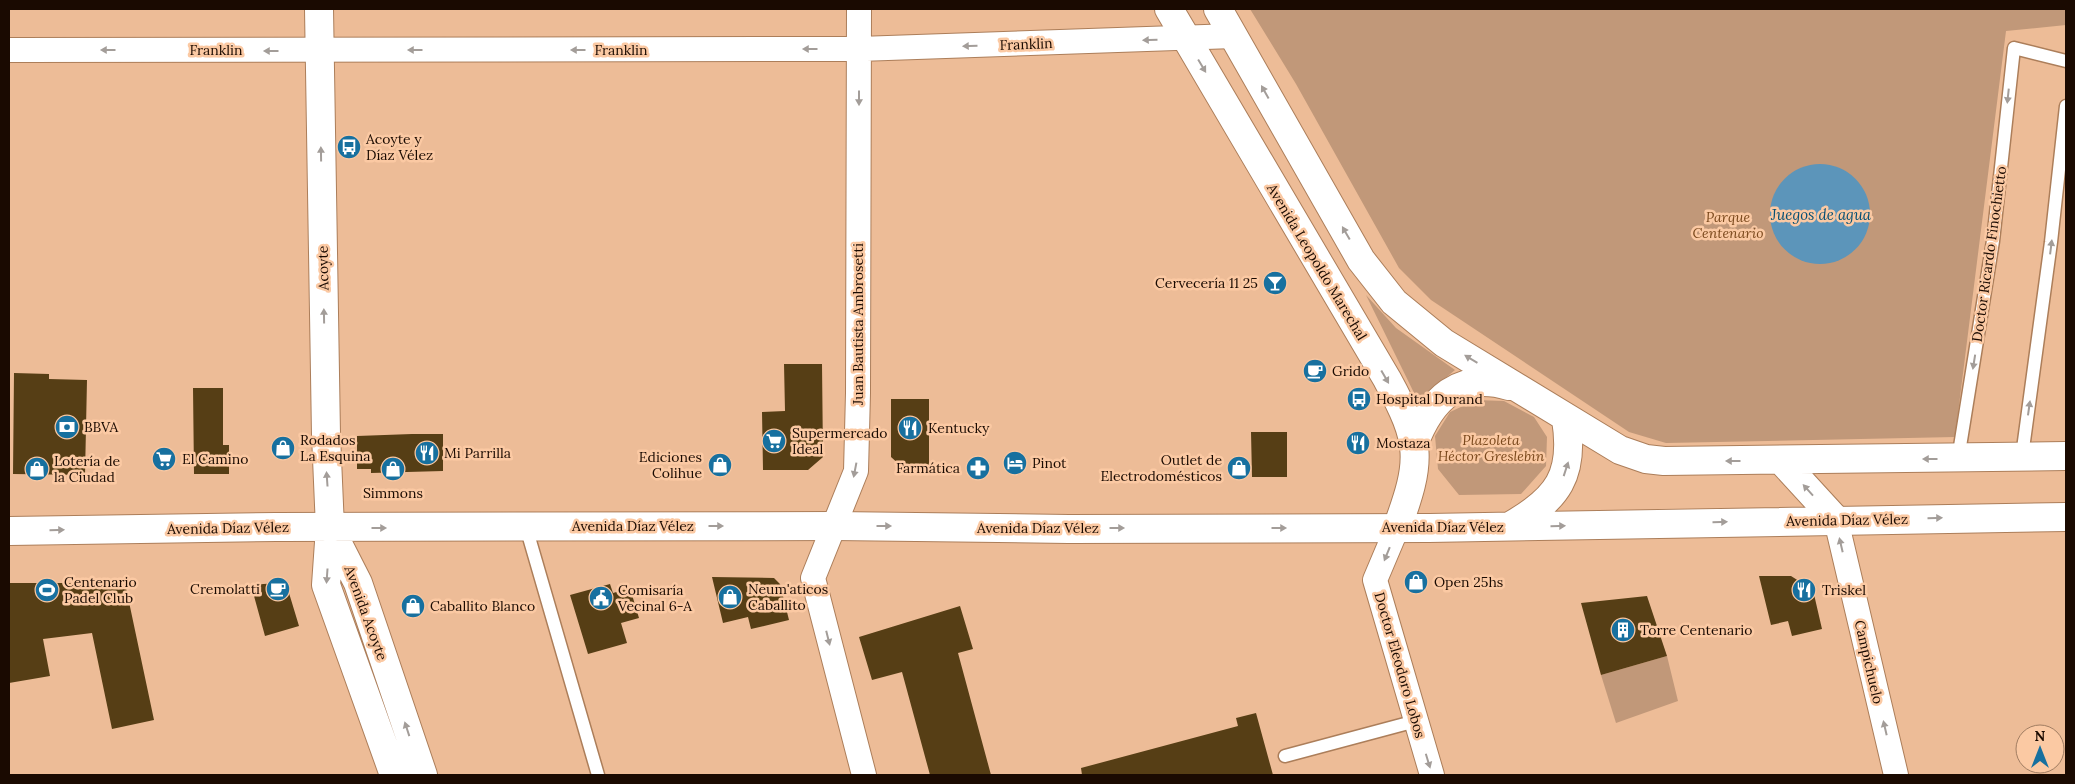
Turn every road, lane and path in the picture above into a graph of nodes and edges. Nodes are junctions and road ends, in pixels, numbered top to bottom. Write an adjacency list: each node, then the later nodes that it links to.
1 (319, 9): 9 (main road, Acoyte)
2 (858, 9): 7 (street, Juan Bautista Ambrosetti)
3 (1169, 9): 6 (main road, Avenida Leopoldo Marechal)
4 (1218, 9): 5 (main road)
5 (1234, 36): 6 (street, Franklin); 12 (main road, one-way to 5)
6 (1185, 38): 7 (street, Franklin, one-way to 7); 14 (main road, Avenida Leopoldo Marechal, one-way to 14)
7 (859, 49): 9 (street, Franklin, one-way to 9); 21 (street, Juan Bautista Ambrosetti, one-way to 21)
8 (9, 50): 9 (street, Franklin, one-way to 8)
9 (320, 51): 24 (main road, Acoyte, one-way to 9)
10 (2066, 61): 17 (lane, Doctor Ricardo Finochietto, one-way to 17)
11 (2066, 106): 15 (lane, one-way to 11)
12 (1527, 393): 13 (main road); 14 (main road)
13 (1566, 419): 18 (main road, one-way to 13); 23 (main road, one-way to 13)
14 (1414, 444): 25 (main road, Avenida Leopoldo Marechal)
15 (2022, 456): 16 (main road); 17 (main road)
16 (2066, 456)
17 (1958, 458): 18 (main road, one-way to 18)
18 (1782, 460): 20 (main road, one-way to 18)
19 (2066, 516): 20 (main road, Avenida Díaz Vélez, one-way to 19)
20 (1836, 520): 23 (main road, Avenida Díaz Vélez, one-way to 20); 34 (street, Campichuelo, one-way to 20)
21 (835, 526): 22 (main road, Avenida Díaz Vélez, one-way to 21); 25 (main road, Avenida Díaz Vélez, one-way to 25); 32 (street, Juan Bautista Ambrosetti, one-way to 32)
22 (526, 527): 24 (main road, Avenida Díaz Vélez, one-way to 22); 31 (lane)
23 (1509, 527): 25 (main road, Avenida Díaz Vélez)
24 (330, 528): 26 (main road, Avenida Díaz Vélez, one-way to 24); 29 (main road, Avenida Acoyte, one-way to 29); 30 (main road, Avenida Acoyte, one-way to 24)
25 (1397, 528): 27 (street, Doctor Eleodoro Lobos, one-way to 27)
26 (9, 531)
27 (1416, 721): 28 (lane); 33 (street, Doctor Eleodoro Lobos, one-way to 33)
28 (1285, 756)
29 (394, 775)
30 (422, 775)
31 (598, 775)
32 (864, 775)
33 (1432, 775)
34 (1896, 775)

